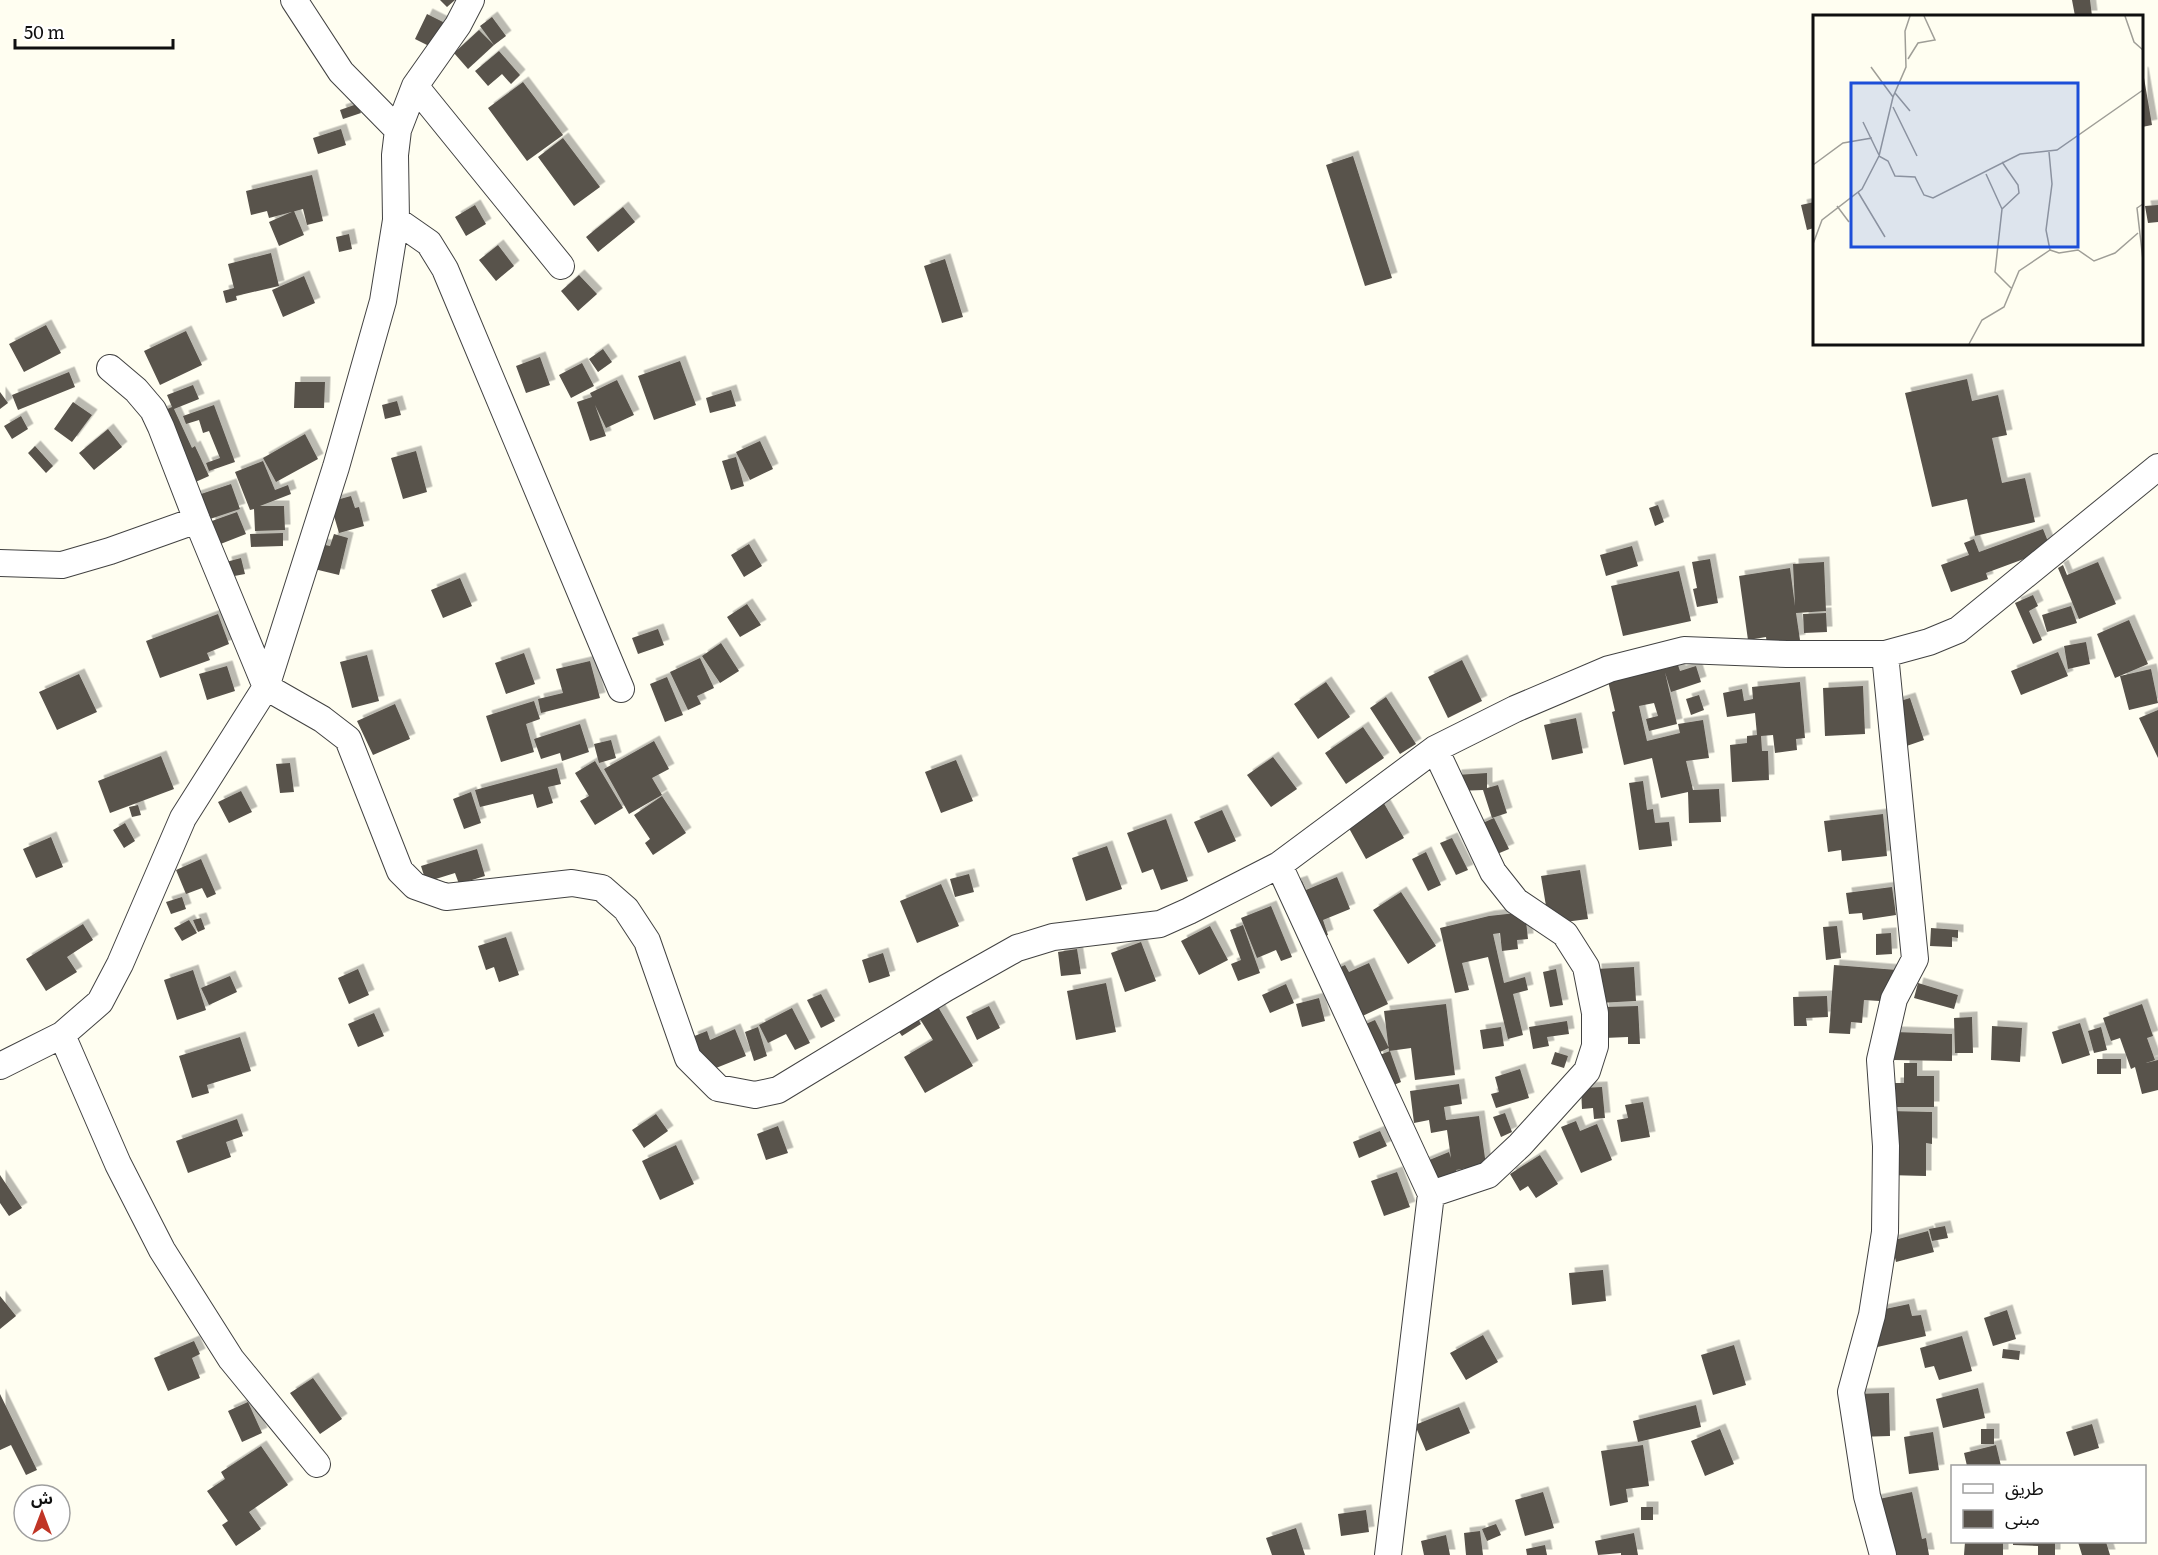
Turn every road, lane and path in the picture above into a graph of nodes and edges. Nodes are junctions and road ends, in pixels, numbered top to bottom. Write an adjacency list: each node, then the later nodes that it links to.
1 (294, 0): 4 (street)
2 (471, 0): 3 (street)
3 (415, 86): 4 (street); 6 (street)
4 (398, 130): 5 (street)
5 (396, 220): 12 (street); 13 (street)
6 (561, 266)
7 (110, 368): 9 (street)
8 (2158, 467): 11 (street)
9 (197, 520): 10 (street); 12 (street)
10 (0, 563)
11 (1885, 654): 14 (street); 21 (street)
12 (266, 687): 15 (street); 16 (street)
13 (621, 689)
14 (1435, 749): 15 (street); 18 (street)
15 (1279, 865): 18 (street)
16 (62, 1035): 17 (street); 19 (street)
17 (0, 1066)
18 (1431, 1194): 20 (street)
19 (317, 1464)
20 (1388, 1555)
21 (1882, 1555)

